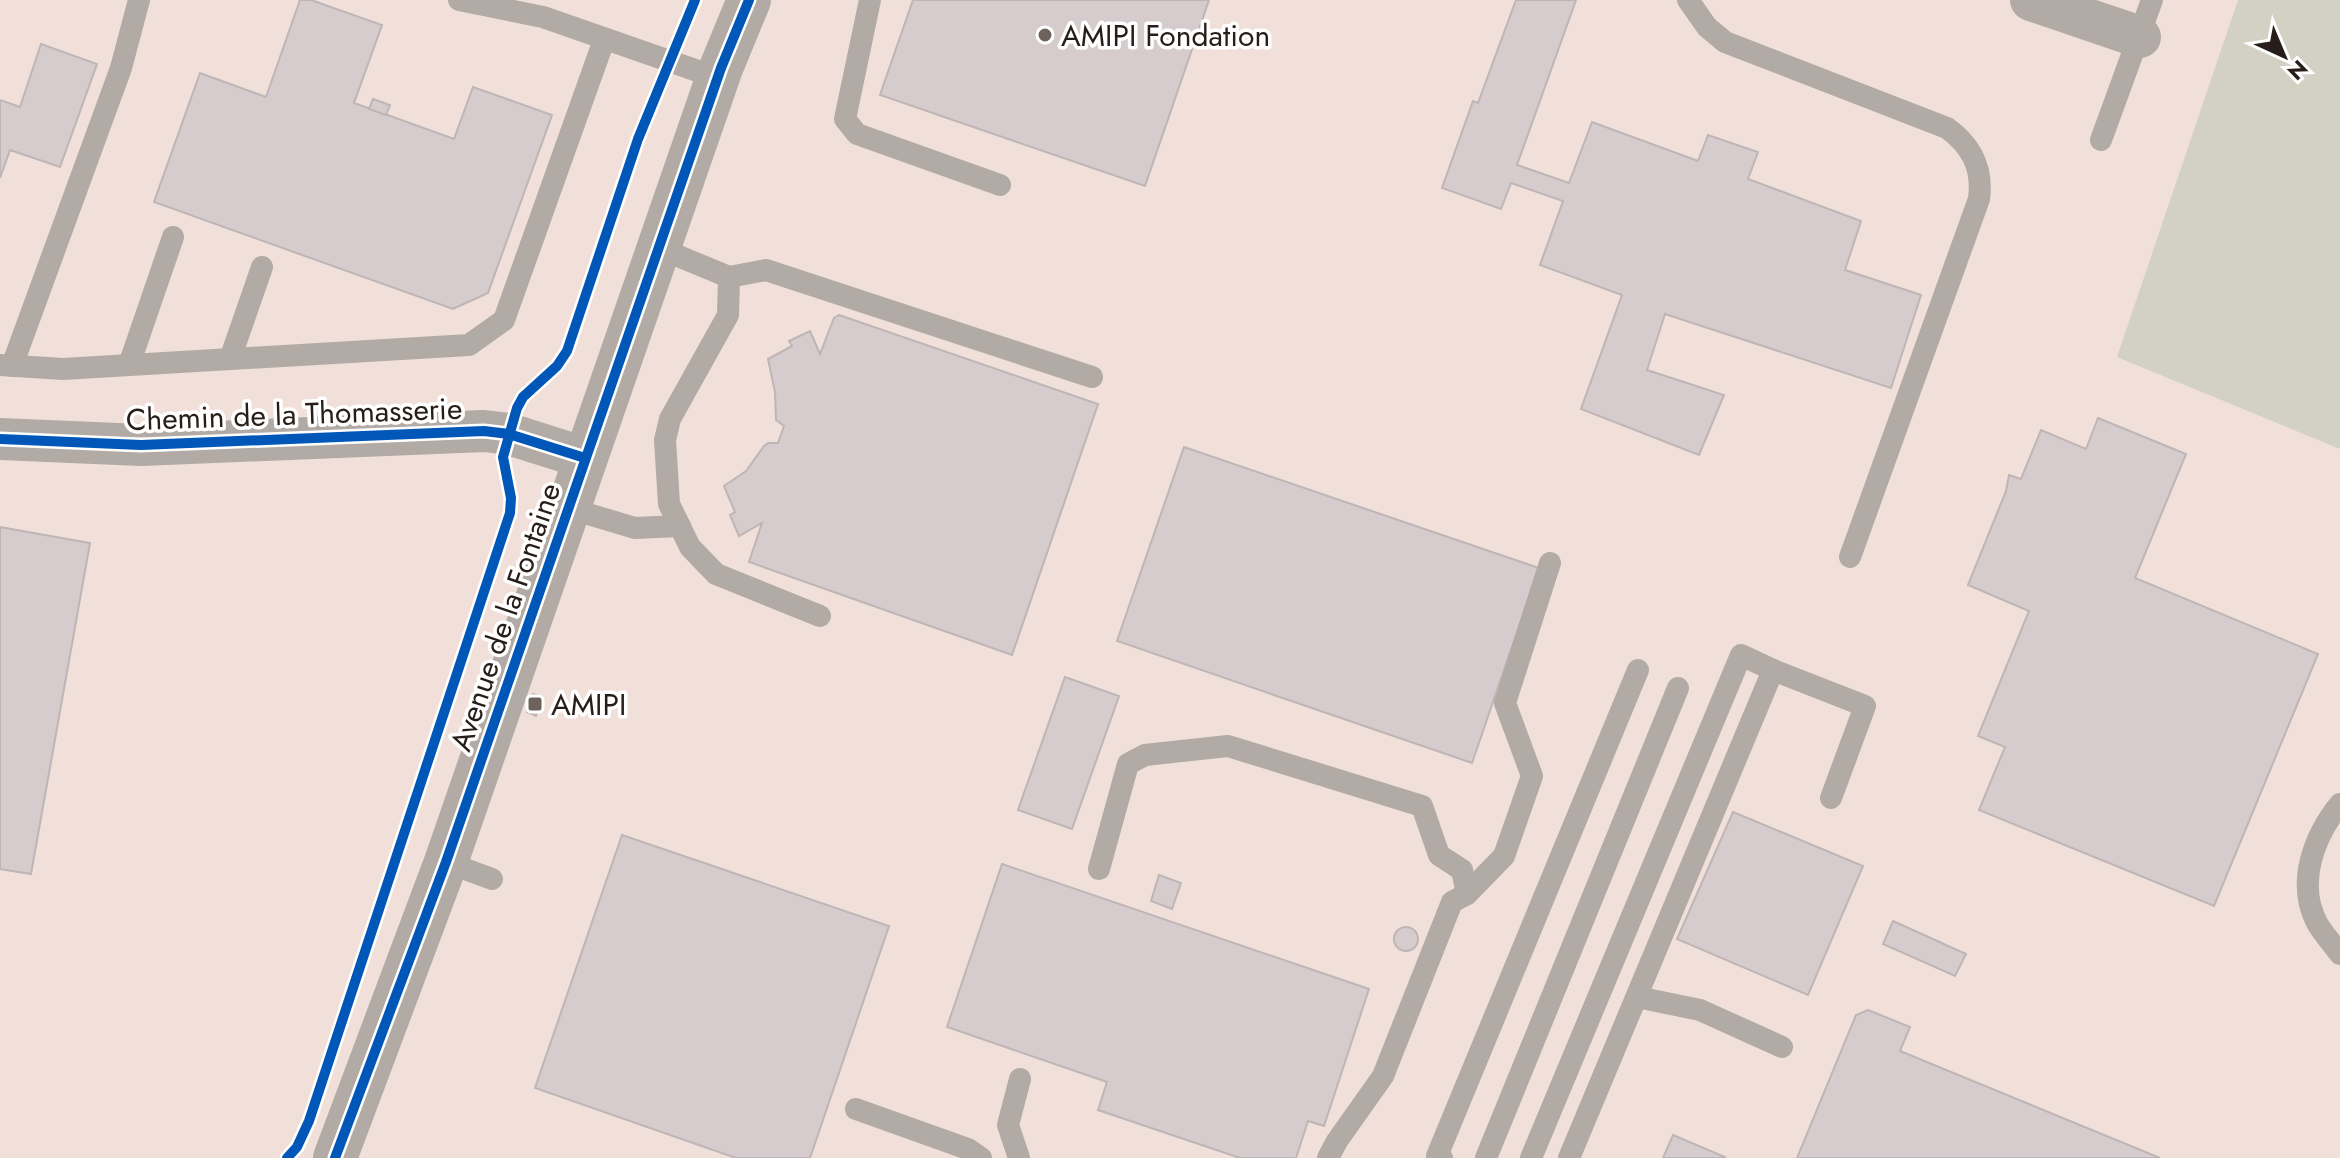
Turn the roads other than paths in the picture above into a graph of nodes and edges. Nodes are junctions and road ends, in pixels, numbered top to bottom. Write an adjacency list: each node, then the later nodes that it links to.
1 (139, 0): 17 (lane)
2 (459, 0): 8 (lane)
3 (749, 0): 9 (street, Avenue de la Fontaine)
4 (870, 0): 11 (lane)
5 (1688, 0): 24 (lane)
6 (2031, 0): 7 (street)
7 (2146, 19): 10 (lane)
8 (604, 40): 9 (lane); 16 (lane)
9 (718, 78): 13 (street, Avenue de la Fontaine)
10 (2101, 140)
11 (1000, 185)
12 (173, 237): 18 (lane)
13 (659, 248): 15 (lane); 21 (street, Avenue de la Fontaine)
14 (262, 267): 16 (lane)
15 (729, 277): 19 (lane); 23 (lane)
16 (230, 359): 18 (lane)
17 (6, 365): 18 (lane)
18 (129, 365)
19 (1092, 377)
20 (0, 439): 21 (street, Chemin de la Thomasserie)
21 (585, 458): 22 (street, Avenue de la Fontaine)
22 (568, 508): 23 (lane); 32 (street, Avenue de la Fontaine)
23 (680, 526): 26 (lane)
24 (1850, 557)
25 (1550, 563): 35 (lane)
26 (820, 616)
27 (1638, 670): 45 (lane)
28 (1773, 670): 30 (lane); 37 (lane); 47 (lane)
29 (1678, 688): 46 (lane)
30 (1831, 798)
31 (2340, 804): 36 (lane)
32 (446, 862): 34 (lane); 41 (street, Avenue de la Fontaine)
33 (1099, 869): 35 (lane)
34 (492, 879)
35 (1467, 894): 44 (lane)
36 (2340, 954)
37 (1637, 997): 38 (lane); 48 (lane)
38 (1782, 1047)
39 (1020, 1079): 43 (lane)
40 (856, 1109): 42 (lane)
41 (335, 1158)
42 (981, 1158)
43 (1019, 1158)
44 (1328, 1158)
45 (1442, 1158)
46 (1486, 1158)
47 (1531, 1158)
48 (1569, 1158)

